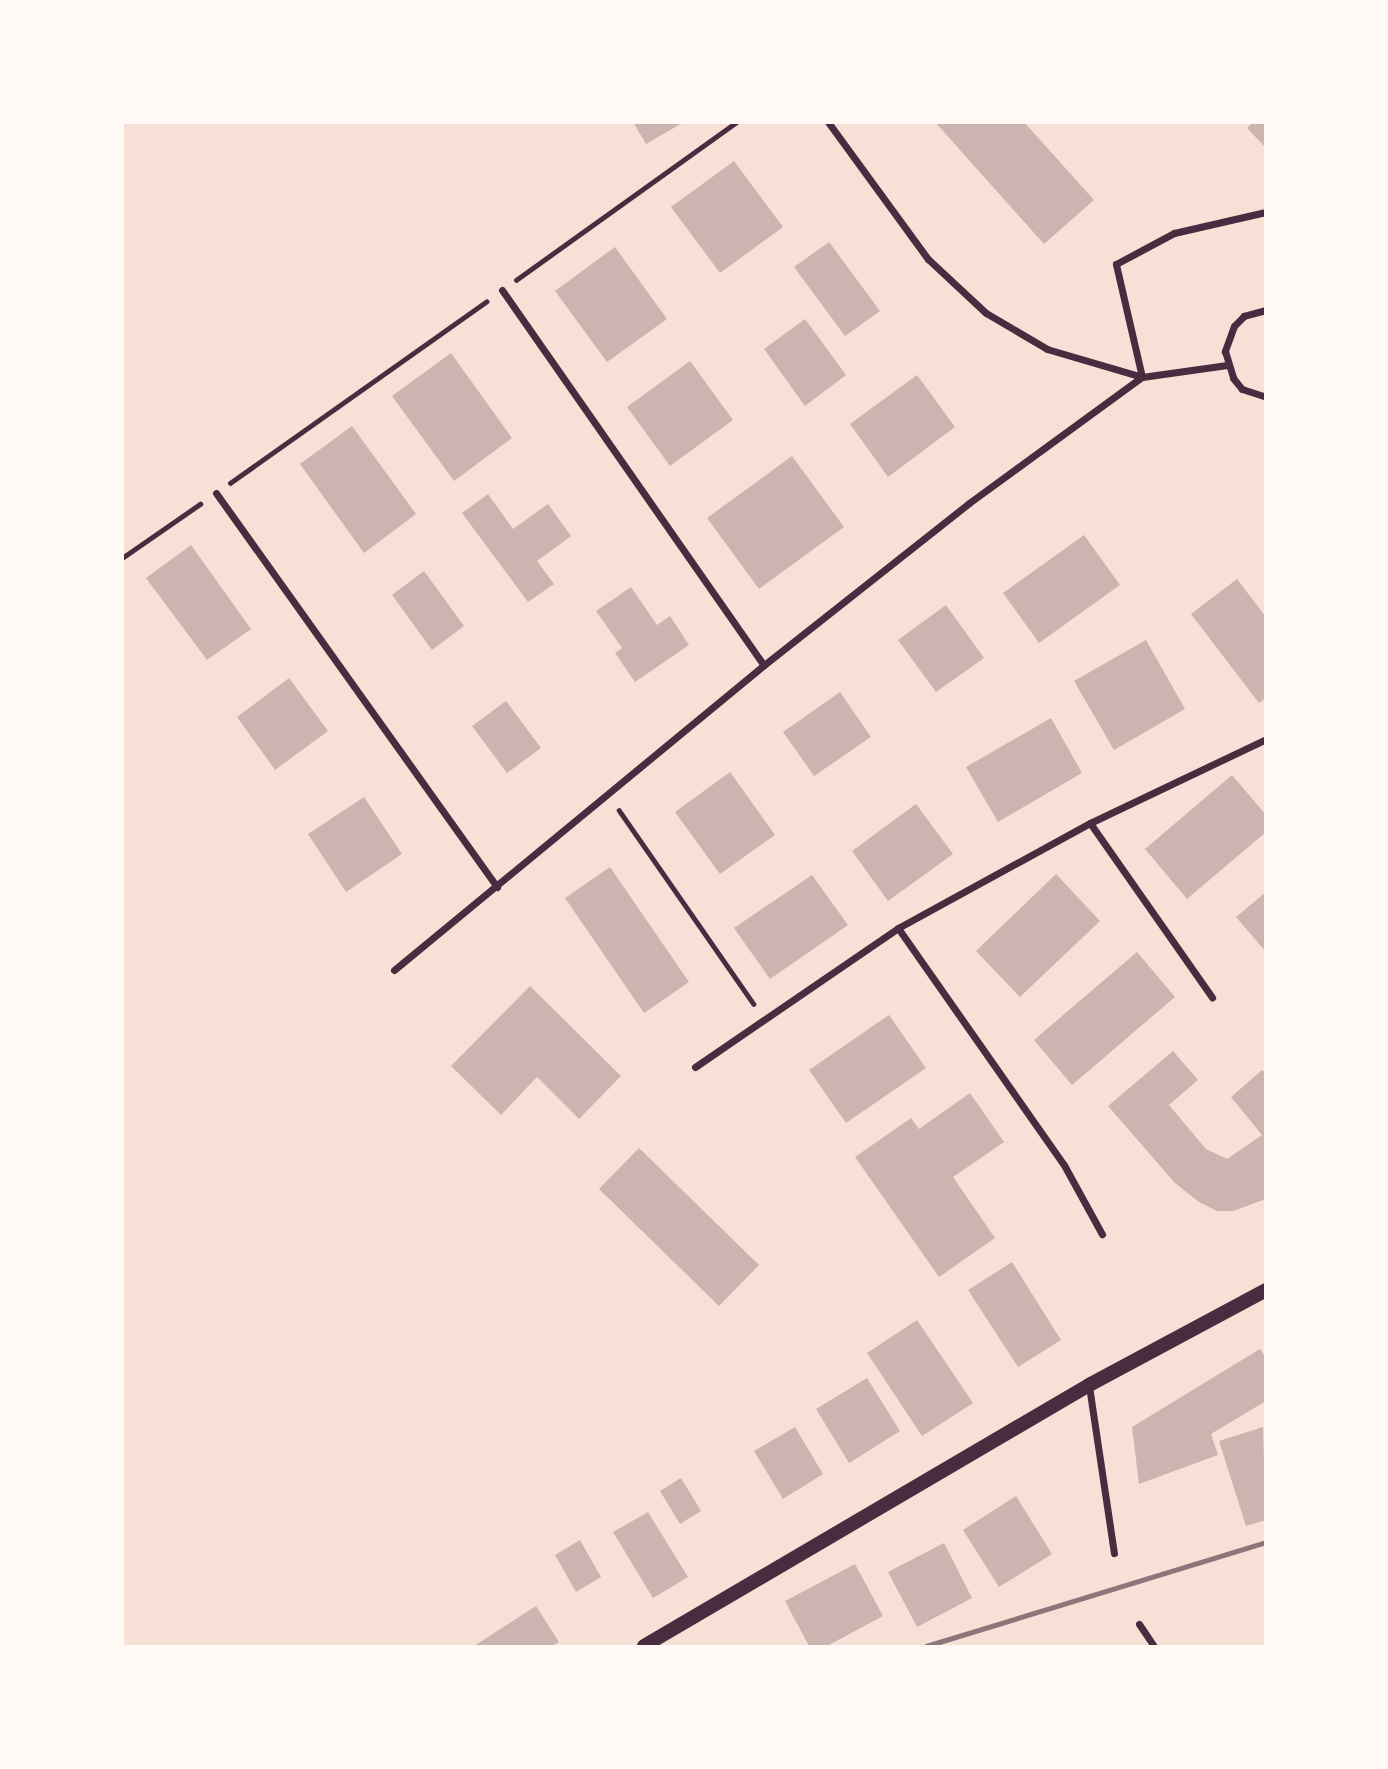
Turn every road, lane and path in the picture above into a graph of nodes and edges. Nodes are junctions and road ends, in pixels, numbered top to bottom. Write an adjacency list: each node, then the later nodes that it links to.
1 (737, 122): 4 (path)
2 (828, 122): 7 (street)
3 (1265, 212): 7 (street)
4 (502, 290): 9 (path); 11 (street)
5 (1265, 310): 6 (street)
6 (1227, 365): 7 (street); 8 (street)
7 (1142, 377): 11 (street)
8 (1265, 397)
9 (216, 493): 10 (path); 15 (street)
10 (122, 558)
11 (765, 665): 13 (street)
12 (1265, 739): 14 (street)
13 (608, 795): 15 (street); 19 (path)
14 (1090, 823): 16 (street); 18 (street)
15 (497, 887): 17 (street)
16 (898, 928): 19 (street); 21 (street)
17 (394, 971)
18 (1212, 997)
19 (765, 1019): 20 (street)
20 (695, 1067)
21 (1102, 1234)
22 (1265, 1290): 23 (main road)
23 (1089, 1385): 24 (street); 26 (main road)
24 (1114, 1553)
25 (1139, 1624): 27 (street)
26 (644, 1647)
27 (1154, 1647)

